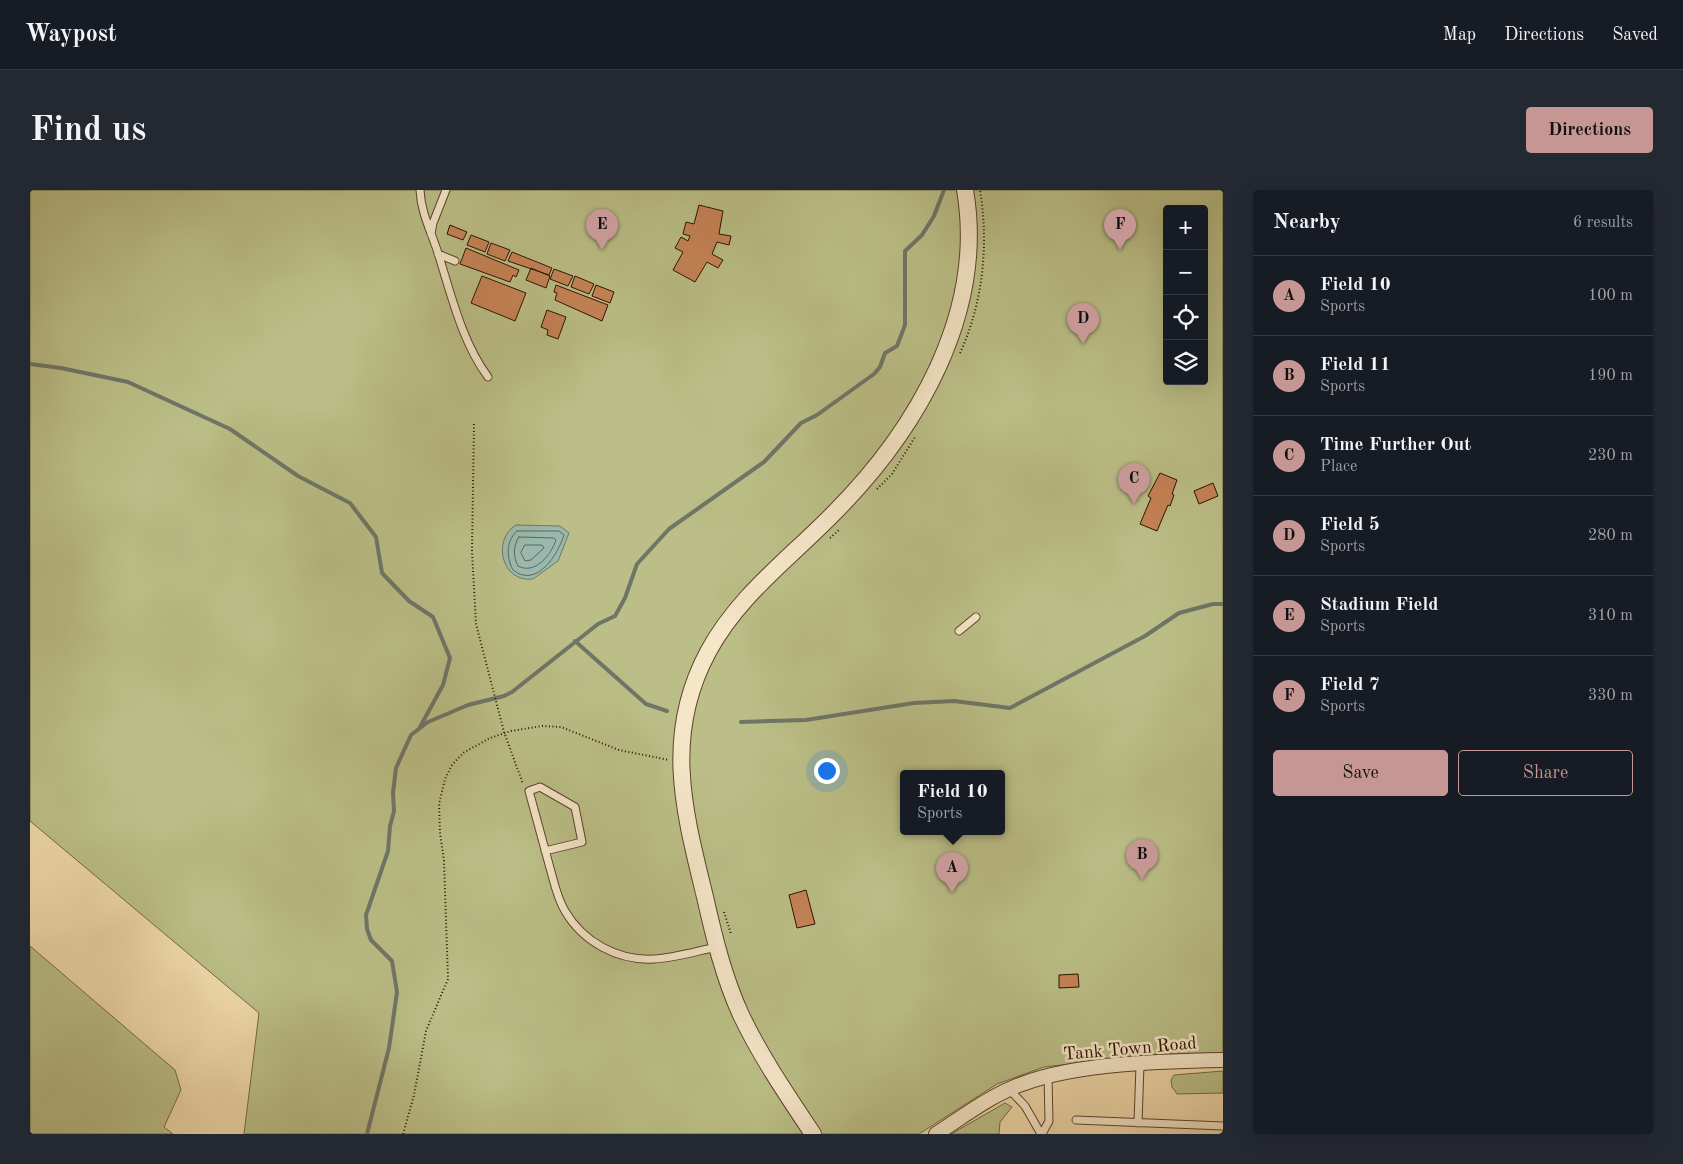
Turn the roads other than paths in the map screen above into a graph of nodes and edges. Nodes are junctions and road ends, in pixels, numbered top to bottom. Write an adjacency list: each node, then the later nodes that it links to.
1 (420, 190): 4 (lane)
2 (446, 190): 4 (lane)
3 (966, 190): 11 (street)
4 (431, 235): 5 (lane)
5 (438, 254): 6 (lane); 7 (lane)
6 (454, 261)
7 (488, 377)
8 (976, 617): 9 (lane)
9 (959, 631)
10 (545, 851): 10 (lane); 11 (lane)
11 (718, 947): 19 (street)
12 (1223, 1060): 13 (street, Tank Town Road)
13 (1140, 1065): 14 (street, Tank Town Road); 17 (lane)
14 (1048, 1076): 15 (street, Tank Town Road); 21 (lane)
15 (1009, 1089): 20 (street, Tank Town Road); 21 (lane)
16 (1076, 1120): 17 (lane)
17 (1138, 1123): 18 (lane)
18 (1223, 1126)
19 (813, 1134)
20 (936, 1134)
21 (1042, 1134)

